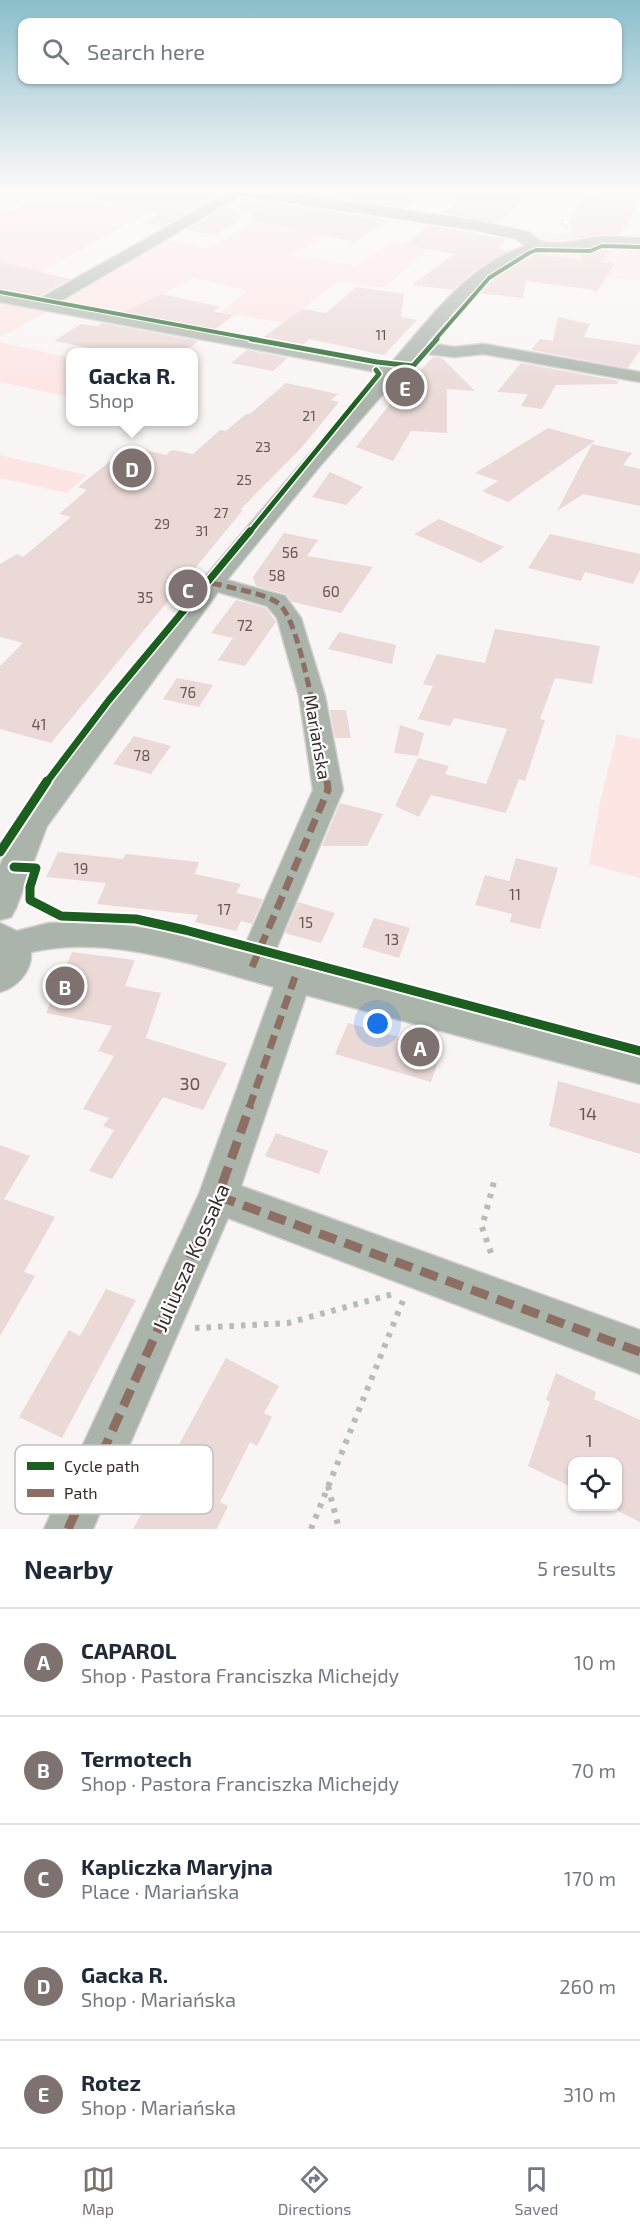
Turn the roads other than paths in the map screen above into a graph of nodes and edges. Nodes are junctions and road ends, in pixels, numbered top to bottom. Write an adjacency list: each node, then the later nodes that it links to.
1 (117, 262): 4 (street)
2 (499, 262): 5 (street)
3 (0, 297): 4 (street)
4 (43, 304): 6 (street)
5 (416, 347): 6 (street); 7 (street)
6 (396, 370): 8 (street)
7 (640, 377)
8 (212, 583): 9 (street); 11 (street, Mariańska)
9 (0, 908)
10 (6, 940): 11 (street); 13 (street)
11 (252, 967): 12 (street)
12 (295, 977): 14 (street); 15 (street, Juliusza Kossaka)
13 (0, 979)
14 (640, 1069)
15 (218, 1196): 16 (street); 17 (street, Juliusza Kossaka)
16 (640, 1352)
17 (106, 1445)
18 (75, 1514): 19 (street, Juliusza Kossaka)
19 (68, 1529)

